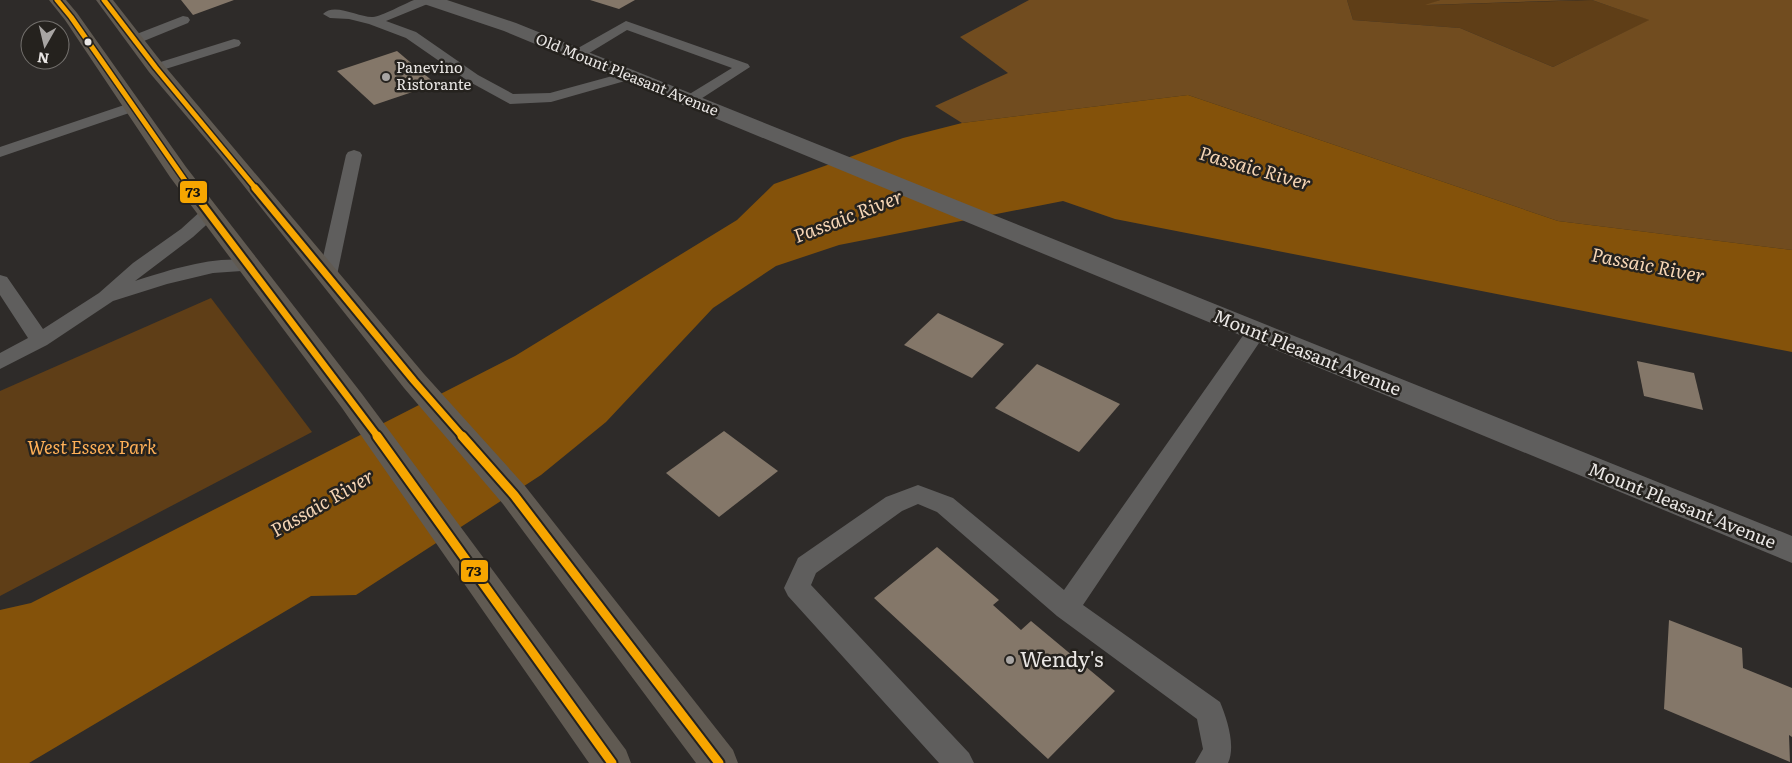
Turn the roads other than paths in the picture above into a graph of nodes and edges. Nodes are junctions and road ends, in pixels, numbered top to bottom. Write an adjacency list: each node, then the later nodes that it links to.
1 (57, 0): 14 (main road)
2 (104, 0): 8 (main road)
3 (425, 0): 7 (lane)
4 (430, 0): 10 (street, Old Mount Pleasant Avenue)
5 (330, 14): 7 (lane)
6 (183, 20): 8 (lane)
7 (374, 21): 12 (lane)
8 (134, 40): 11 (main road)
9 (234, 43): 11 (lane)
10 (576, 54): 12 (street, Old Mount Pleasant Avenue); 13 (lane)
11 (156, 68): 20 (main road)
12 (627, 76): 13 (street, Old Mount Pleasant Avenue)
13 (688, 101): 17 (street, Old Mount Pleasant Avenue)
14 (133, 108): 15 (lane); 18 (main road)
15 (0, 152)
16 (354, 155): 20 (lane)
17 (822, 156): 23 (street, Mount Pleasant Avenue)
18 (209, 214): 19 (main road); 22 (lane)
19 (249, 266): 22 (lane); 28 (main road)
20 (328, 275): 29 (main road)
21 (0, 281): 24 (lane)
22 (106, 297): 24 (lane)
23 (1256, 332): 26 (street, Mount Pleasant Avenue); 27 (lane)
24 (40, 340): 25 (lane)
25 (0, 362)
26 (1792, 550)
27 (1066, 608): 30 (lane); 31 (lane)
28 (612, 763)
29 (719, 763)
30 (959, 763)
31 (1210, 763)

